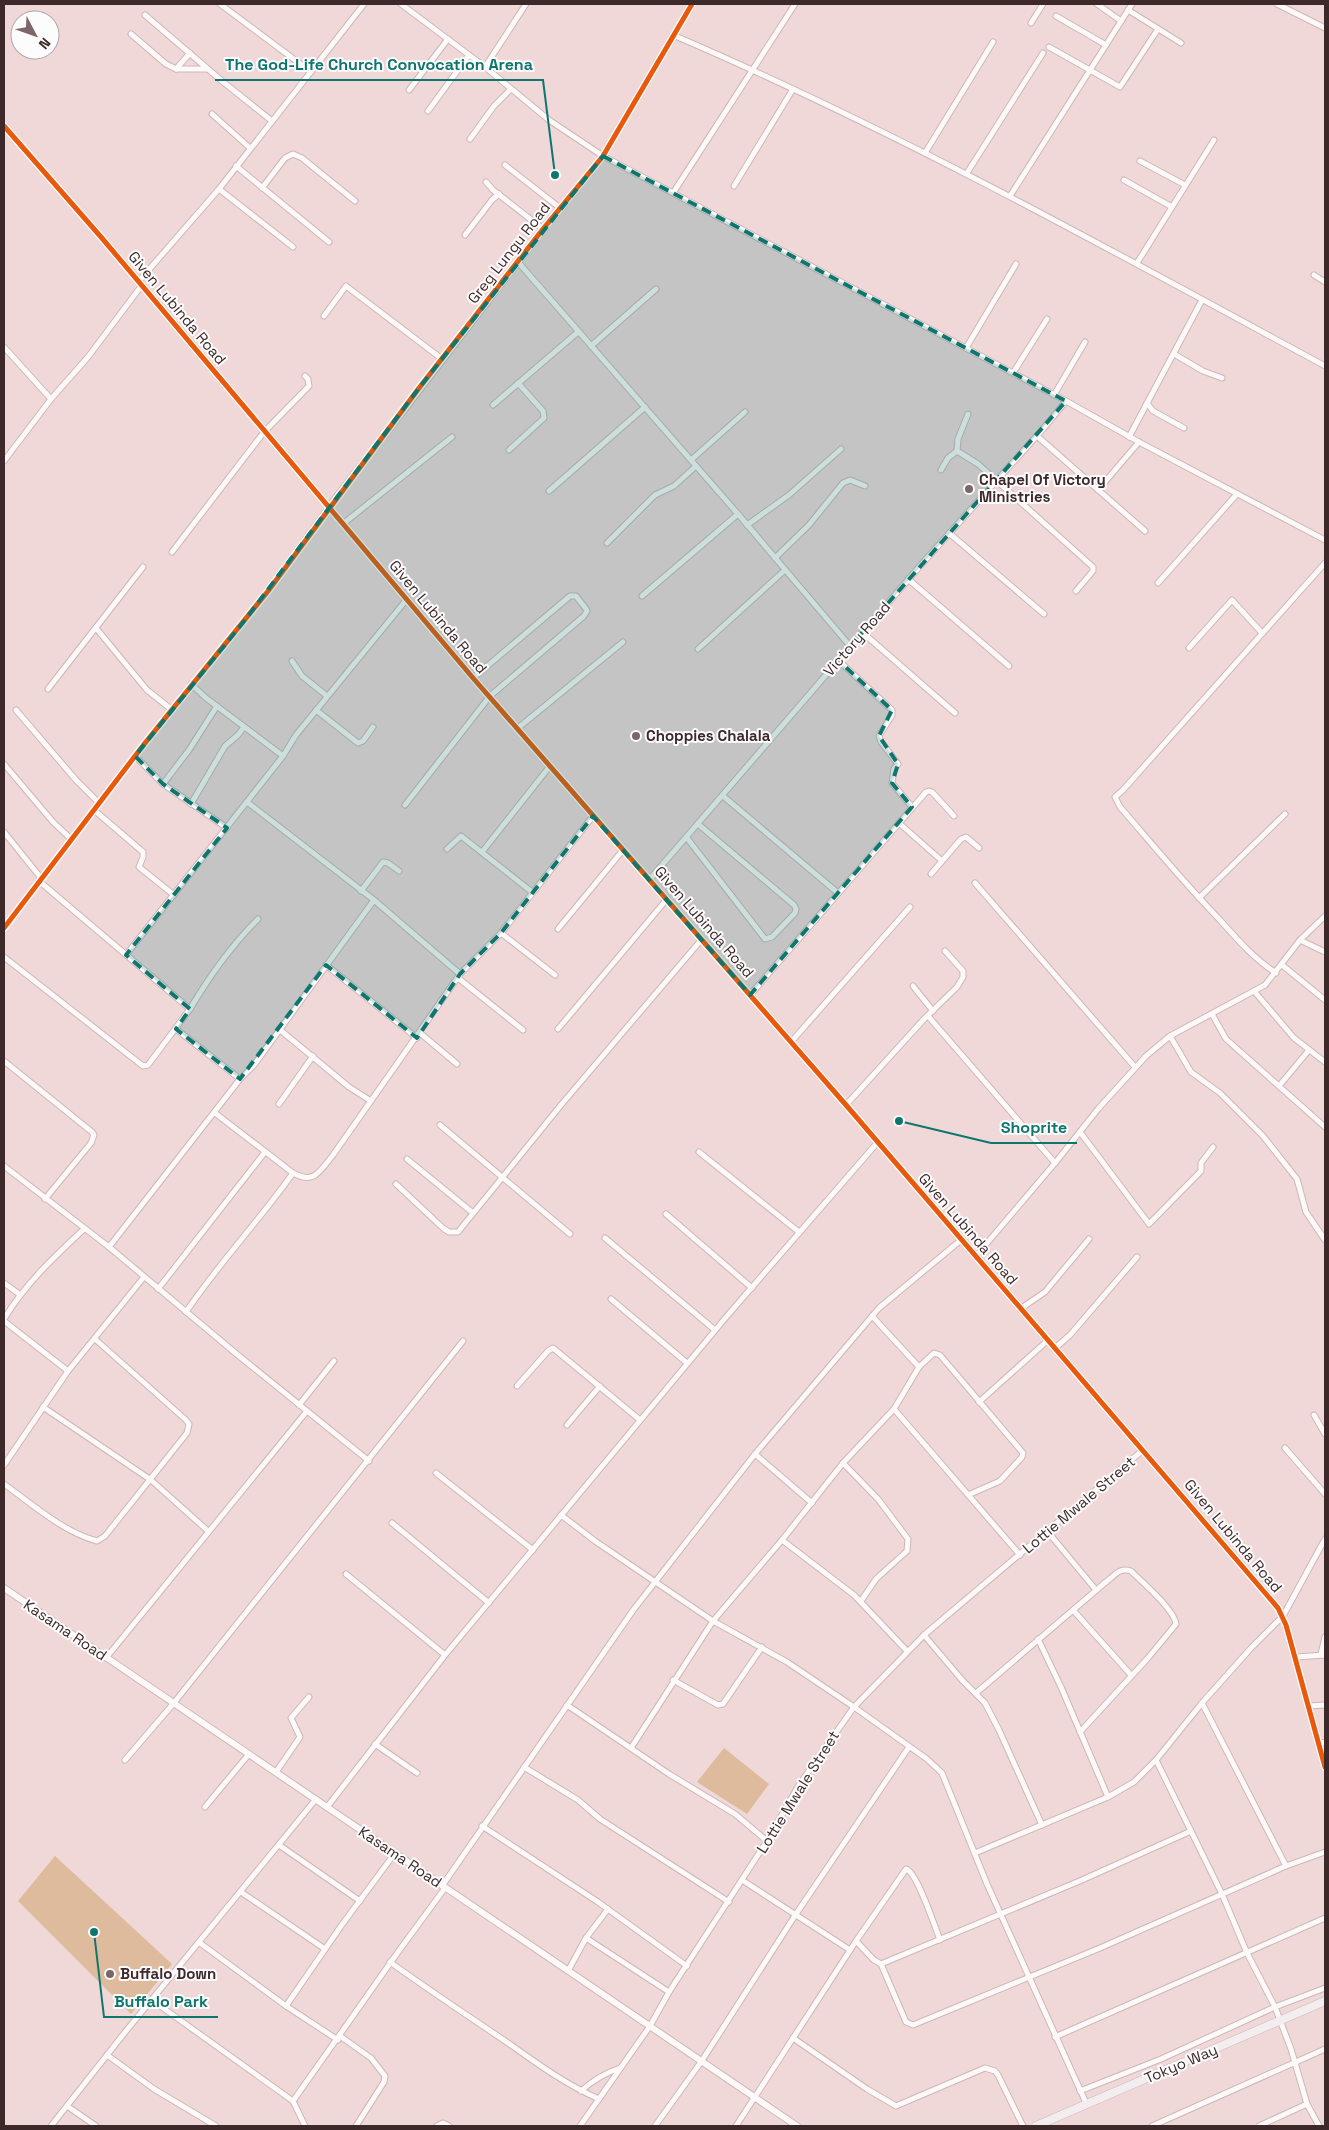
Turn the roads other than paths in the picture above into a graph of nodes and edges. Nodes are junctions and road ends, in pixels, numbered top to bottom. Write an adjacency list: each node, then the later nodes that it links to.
1 (220, 4): 33 (street)
2 (364, 4): 33 (street)
3 (401, 4): 20 (street)
4 (526, 4): 28 (street)
5 (692, 4): 19 (street, Greg Lungu Road)
6 (795, 4): 32 (street)
7 (1043, 4): 15 (street)
8 (1097, 4): 14 (street)
9 (1132, 4): 11 (street)
10 (1277, 4): 16 (street)
11 (1128, 10): 14 (street); 17 (street)
12 (145, 15): 25 (street)
13 (1056, 16): 23 (street)
14 (1121, 21): 23 (street)
15 (1031, 23)
16 (1325, 28)
17 (1158, 29): 22 (street); 31 (street)
18 (132, 34): 29 (street)
19 (673, 35): 32 (street); 45 (street, Greg Lungu Road)
20 (448, 39): 27 (street); 36 (street)
21 (992, 42): 44 (street)
22 (1181, 43)
23 (1106, 45): 31 (street)
24 (1049, 47): 31 (street)
25 (190, 53): 29 (street); 30 (street)
26 (1043, 53): 49 (street)
27 (469, 55): 28 (street); 37 (street)
28 (485, 67): 34 (street)
29 (176, 69): 30 (street)
30 (207, 69): 39 (street)
31 (1089, 69): 58 (street)
32 (753, 70): 35 (street); 56 (street)
33 (311, 72): 39 (street)
34 (511, 89): 41 (street); 45 (street)
35 (793, 89): 44 (street); 53 (street)
36 (409, 90)
37 (428, 111)
38 (212, 114): 43 (street)
39 (272, 121): 43 (street)
40 (4, 126): 71 (street, Given Lubinda Road)
41 (470, 139)
42 (1214, 140): 52 (street)
43 (250, 148): 48 (street)
44 (925, 153): 49 (street)
45 (603, 156): 56 (street); 61 (street, Greg Lungu Road)
46 (1140, 160): 52 (street)
47 (505, 165): 61 (street)
48 (236, 166): 54 (street); 55 (street)
49 (967, 173): 58 (street)
50 (1124, 180): 60 (street)
51 (486, 182): 57 (street)
52 (1185, 185): 60 (street)
53 (734, 186)
54 (262, 188): 59 (street); 64 (street)
55 (219, 189): 65 (street); 71 (street)
56 (673, 193): 80 (street)
57 (499, 194): 62 (street); 63 (street)
58 (1010, 196): 67 (street)
59 (355, 202)
60 (1172, 207): 67 (street)
61 (560, 208): 62 (street, Greg Lungu Road)
62 (543, 229): 66 (street, Greg Lungu Road)
63 (465, 235)
64 (328, 242)
65 (292, 247)
66 (518, 262): 76 (street); 82 (street, Greg Lungu Road)
67 (1137, 263): 73 (street)
68 (1016, 264): 80 (street)
69 (1314, 275): 70 (street)
70 (1325, 282)
71 (140, 283): 89 (street); 97 (street, Given Lubinda Road)
72 (656, 289): 78 (street)
73 (1202, 300): 81 (street); 83 (street)
74 (324, 316): 82 (street)
75 (1047, 319): 84 (street)
76 (578, 332): 78 (street); 87 (street)
77 (1085, 342): 88 (street)
78 (591, 346): 93 (street)
79 (4, 347): 89 (street)
80 (966, 348): 84 (street)
81 (1174, 354): 86 (street); 91 (street)
82 (442, 359): 114 (street, Greg Lungu Road)
83 (1325, 366)
84 (1013, 373): 88 (street)
85 (305, 376): 97 (street)
86 (1222, 378)
87 (518, 383): 92 (street); 103 (street)
88 (1054, 395): 90 (street)
89 (51, 400): 106 (street)
90 (1066, 401): 98 (street, Victory Road); 100 (street)
91 (1147, 403): 96 (street); 100 (street)
92 (493, 405)
93 (645, 407): 105 (street); 112 (street)
94 (745, 412): 105 (street)
95 (968, 414): 104 (street)
96 (1184, 428)
97 (264, 432): 114 (street, Given Lubinda Road); 122 (street)
98 (1037, 436): 109 (street, Victory Road); 111 (street)
99 (452, 437): 116 (street)
100 (1129, 437): 101 (street)
101 (1139, 442): 111 (street); 113 (street)
102 (841, 449): 117 (street)
103 (509, 450)
104 (957, 451): 108 (street); 109 (street)
105 (691, 460): 107 (street)
106 (4, 461)
107 (696, 466): 115 (street); 121 (street)
108 (941, 470)
109 (996, 482): 119 (street, Victory Road); 129 (street)
110 (865, 486): 123 (street)
111 (1098, 490): 118 (street)
112 (549, 491)
113 (1237, 494): 120 (street); 128 (street)
114 (330, 507): 116 (street, Given Lubinda Road); 144 (street)
115 (738, 514): 117 (street); 130 (street)
116 (344, 523): 131 (street, Given Lubinda Road)
117 (747, 525): 123 (street)
118 (1145, 531)
119 (949, 533): 127 (street, Victory Road); 132 (street)
120 (1325, 540)
121 (607, 543)
122 (172, 552)
123 (775, 558): 126 (street)
124 (1325, 563): 135 (street)
125 (143, 567): 133 (street)
126 (786, 570): 137 (street); 139 (street)
127 (908, 579): 134 (street, Victory Road); 142 (street)
128 (1158, 583)
129 (1076, 591)
130 (642, 596)
131 (407, 599): 143 (street, Given Lubinda Road); 146 (street)
132 (1044, 614)
133 (96, 628): 145 (street); 149 (street)
134 (862, 632): 137 (street, Victory Road); 152 (street)
135 (1262, 633): 138 (street); 192 (street)
136 (623, 642): 155 (street)
137 (850, 646): 140 (street, Victory Road)
138 (1189, 648)
139 (698, 649)
140 (838, 660): 161 (street, Victory Road); 166 (street)
141 (292, 662): 146 (street)
142 (1009, 666)
143 (474, 678): 147 (street, Given Lubinda Road); 147 (street)
144 (192, 684): 148 (street); 149 (street)
145 (48, 689)
146 (327, 696): 151 (street)
147 (490, 696): 155 (street, Given Lubinda Road); 165 (street)
148 (217, 706): 153 (street); 160 (street)
149 (171, 709): 156 (street)
150 (16, 710): 163 (street)
151 (316, 710): 154 (street); 157 (street)
152 (956, 713)
153 (244, 727): 157 (street); 164 (street)
154 (373, 727)
155 (518, 728): 159 (street, Given Lubinda Road)
156 (135, 756): 160 (street); 163 (street)
157 (283, 756): 162 (street)
158 (4, 764): 176 (street)
159 (550, 766): 169 (street, Given Lubinda Road); 180 (street)
160 (163, 784): 164 (street)
161 (723, 796): 171 (street, Victory Road); 189 (street)
162 (247, 802): 173 (street); 187 (street)
163 (99, 803): 167 (street)
164 (191, 804): 173 (street)
165 (405, 805)
166 (912, 807): 170 (street); 172 (street)
167 (94, 810): 176 (street); 190 (street)
168 (1285, 814): 192 (street)
169 (593, 816): 179 (street, Given Lubinda Road); 188 (street)
170 (954, 816)
171 (698, 824): 175 (street, Victory Road); 175 (street)
172 (899, 824): 181 (street); 189 (street)
173 (227, 828): 190 (street)
174 (4, 832): 185 (street)
175 (687, 838): 184 (street, Victory Road)
176 (71, 839): 185 (street)
177 (978, 848): 181 (street)
178 (447, 849): 180 (street)
179 (623, 850): 184 (street, Given Lubinda Road); 198 (street)
180 (482, 852): 188 (street)
181 (942, 861): 183 (street)
182 (399, 871): 187 (street)
183 (931, 874)
184 (650, 879): 191 (street, Given Lubinda Road)
185 (40, 880): 197 (street); 204 (street)
186 (975, 883): 231 (street)
187 (361, 891): 193 (street)
188 (532, 892): 199 (street)
189 (838, 893): 213 (street)
190 (174, 895): 204 (street)
191 (667, 898): 200 (street, Given Lubinda Road); 221 (street)
192 (1199, 898): 208 (street)
193 (374, 900): 206 (street); 210 (street)
194 (910, 907): 225 (street)
195 (1325, 916): 201 (street)
196 (258, 919): 215 (street)
197 (4, 928)
198 (558, 928)
199 (501, 933): 209 (street); 210 (street)
200 (702, 939): 213 (street, Given Lubinda Road); 249 (street)
201 (1300, 940): 203 (street); 207 (street)
202 (945, 952): 216 (street)
203 (1325, 952)
204 (126, 954): 215 (street)
205 (4, 957): 219 (street)
206 (326, 965): 220 (street); 223 (street)
207 (1282, 965): 208 (street); 214 (street)
208 (1276, 973): 212 (street)
209 (555, 975)
210 (459, 976): 222 (street); 223 (street)
211 (912, 986): 216 (street)
212 (1254, 991): 217 (street); 226 (street)
213 (750, 995): 225 (street, Given Lubinda Road)
214 (1325, 1000)
215 (190, 1009): 219 (street)
216 (933, 1011): 218 (street)
217 (1212, 1014): 224 (street); 233 (street)
218 (928, 1016): 236 (street); 246 (street)
219 (176, 1029): 232 (street)
220 (279, 1029): 227 (street); 232 (street)
221 (558, 1029)
222 (523, 1030)
223 (418, 1035): 230 (street); 234 (street)
224 (1170, 1036): 231 (street); 260 (street)
225 (791, 1042): 236 (street, Given Lubinda Road)
226 (1309, 1050): 229 (street); 233 (street)
227 (313, 1056): 234 (street); 235 (street)
228 (4, 1061): 251 (street)
229 (1325, 1062)
230 (457, 1064)
231 (1134, 1067): 240 (street)
232 (240, 1079): 237 (street)
233 (1279, 1086): 239 (street)
234 (371, 1102): 248 (street)
235 (279, 1104)
236 (846, 1105): 241 (street, Given Lubinda Road)
237 (214, 1112): 243 (street); 261 (street)
238 (440, 1124): 249 (street)
239 (1325, 1127)
240 (1080, 1132): 242 (street); 246 (street)
241 (877, 1143): 255 (street); 258 (street, Given Lubinda Road)
242 (1213, 1147)
243 (265, 1152): 248 (street); 267 (street)
244 (698, 1152): 255 (street)
245 (407, 1158): 252 (street)
246 (1055, 1163): 262 (street)
247 (4, 1166): 251 (street)
248 (293, 1173): 271 (street)
249 (502, 1178): 252 (street); 256 (street)
250 (396, 1184): 252 (street)
251 (45, 1199): 254 (street)
252 (473, 1214)
253 (666, 1214): 266 (street)
254 (84, 1229): 261 (street); 268 (street)
255 (799, 1232): 266 (street)
256 (570, 1234)
257 (605, 1238): 274 (street)
258 (961, 1240): 262 (street, Given Lubinda Road); 272 (street)
259 (1089, 1240): 270 (street)
260 (1325, 1240)
261 (109, 1247): 264 (street)
262 (976, 1256): 270 (street, Given Lubinda Road)
263 (1138, 1257): 278 (street)
264 (144, 1277): 267 (street); 275 (street)
265 (4, 1283): 268 (street)
266 (752, 1288): 274 (street)
267 (158, 1289): 271 (street)
268 (19, 1294): 273 (street)
269 (611, 1299): 280 (street)
270 (1020, 1309): 277 (street, Given Lubinda Road)
271 (186, 1312): 286 (street)
272 (872, 1316): 281 (street); 296 (street)
273 (4, 1320): 282 (street)
274 (715, 1330): 280 (street)
275 (95, 1339): 282 (street); 301 (street)
276 (463, 1341): 297 (street)
277 (1047, 1341): 278 (street, Given Lubinda Road); 285 (street)
278 (1054, 1349): 295 (street, Given Lubinda Road)
279 (334, 1361): 286 (street)
280 (687, 1363): 291 (street)
281 (919, 1367): 285 (street); 288 (street)
282 (68, 1371): 287 (street)
283 (517, 1386): 284 (street)
284 (600, 1386): 291 (street); 292 (street)
285 (980, 1402): 304 (street)
286 (299, 1405): 289 (street)
287 (43, 1407): 299 (street); 301 (street)
288 (894, 1409): 298 (street); 304 (street)
289 (308, 1411): 297 (street); 308 (street)
290 (1314, 1416): 293 (street)
291 (640, 1420): 306 (street)
292 (567, 1425)
293 (1325, 1434)
294 (1285, 1448): 303 (street)
295 (1143, 1450): 309 (street, Lottie Mwale Street); 321 (street, Given Lubinda Road)
296 (755, 1454): 305 (street); 315 (street)
297 (369, 1461): 337 (street)
298 (843, 1463): 305 (street); 318 (street)
299 (4, 1465)
300 (436, 1472): 312 (street)
301 (151, 1480): 302 (street); 308 (street)
302 (4, 1484)
303 (1325, 1494)
304 (968, 1495): 313 (street)
305 (812, 1503): 311 (street)
306 (561, 1515): 312 (street); 315 (street)
307 (392, 1523): 319 (street)
308 (208, 1531): 331 (street)
309 (1048, 1532): 313 (street, Lottie Mwale Street); 317 (street)
310 (1325, 1539): 321 (street)
311 (782, 1540): 318 (street); 322 (street)
312 (533, 1550): 319 (street)
313 (1020, 1556): 323 (street, Lottie Mwale Street)
314 (346, 1574): 328 (street)
315 (656, 1580): 322 (street); 339 (street)
316 (4, 1588): 331 (street, Kasama Road)
317 (1096, 1590): 320 (street); 332 (street)
318 (861, 1601): 327 (street)
319 (489, 1603): 328 (street)
320 (1073, 1610): 325 (street); 332 (street)
321 (1283, 1616): 330 (street, Given Lubinda Road); 336 (street)
322 (713, 1621): 326 (street); 333 (street)
323 (924, 1636): 327 (street, Lottie Mwale Street); 334 (street)
324 (1325, 1637): 329 (street)
325 (1038, 1640): 334 (street); 342 (street)
326 (762, 1647): 333 (street); 341 (street)
327 (908, 1651): 341 (street, Lottie Mwale Street)
328 (445, 1654): 344 (street)
329 (1323, 1654): 330 (street)
330 (1296, 1657): 340 (street, Given Lubinda Road)
331 (106, 1658): 337 (street, Kasama Road)
332 (1132, 1675): 342 (street)
333 (673, 1680): 346 (street)
334 (976, 1693): 358 (street)
335 (309, 1697): 352 (street)
336 (1202, 1702): 349 (street); 366 (street)
337 (173, 1704): 347 (street, Kasama Road); 348 (street)
338 (1325, 1705): 340 (street)
339 (566, 1706): 346 (street); 350 (street)
340 (1308, 1706): 343 (street, Given Lubinda Road)
341 (854, 1707): 345 (street); 361 (street, Lottie Mwale Street)
342 (1080, 1732): 354 (street)
343 (1322, 1742): 351 (street, Given Lubinda Road)
344 (375, 1744): 353 (street); 357 (street)
345 (909, 1747): 364 (street); 374 (street)
346 (631, 1748): 361 (street)
347 (249, 1754): 352 (street, Kasama Road); 356 (street)
348 (125, 1760)
349 (1156, 1760): 354 (street); 360 (street)
350 (524, 1767): 359 (street); 372 (street)
351 (1325, 1767)
352 (276, 1772): 355 (street, Kasama Road)
353 (417, 1773)
354 (1108, 1796): 358 (street)
355 (316, 1800): 357 (street, Kasama Road); 362 (street)
356 (205, 1807)
357 (327, 1807): 365 (street, Kasama Road)
358 (1042, 1825): 364 (street)
359 (482, 1826): 368 (street); 373 (street)
360 (1191, 1831): 370 (street); 375 (street)
361 (767, 1841): 367 (street, Lottie Mwale Street)
362 (279, 1845): 369 (street); 371 (street)
363 (1325, 1852): 366 (street)
364 (975, 1853): 375 (street)
365 (395, 1854): 368 (street, Kasama Road); 371 (street)
366 (1286, 1866): 370 (street)
367 (742, 1880): 372 (street, Lottie Mwale Street); 374 (street)
368 (444, 1887): 384 (street); 387 (street, Kasama Road)
369 (241, 1892): 380 (street); 381 (street)
370 (1222, 1894): 383 (street); 388 (street)
371 (360, 1901): 381 (street)
372 (729, 1902): 386 (street, Lottie Mwale Street)
373 (608, 1910): 377 (street); 386 (street)
374 (796, 1914): 382 (street); 404 (street)
375 (1001, 1915): 378 (street); 388 (street)
376 (1325, 1918): 383 (street)
377 (586, 1938): 387 (street); 390 (street)
378 (940, 1940): 379 (street); 385 (street)
379 (856, 1941): 382 (street); 385 (street)
380 (200, 1942): 391 (street); 393 (street)
381 (325, 1949): 393 (street)
382 (850, 1950): 399 (street)
383 (1247, 1953): 394 (street); 397 (street)
384 (390, 1962): 398 (street); 407 (street)
385 (881, 1964): 388 (street)
386 (687, 1966): 390 (street, Lottie Mwale Street)
387 (568, 1971): 396 (street, Kasama Road)
388 (1029, 1977): 397 (street)
389 (1325, 1988): 394 (street)
390 (669, 1992): 396 (street, Lottie Mwale Street)
391 (152, 2000): 402 (street); 411 (street)
392 (1325, 2001): 395 (main road, Tokyo Way)
393 (286, 2006): 398 (street)
394 (1275, 2007): 395 (street); 400 (street)
395 (1280, 2020): 403 (main road, Tokyo Way); 405 (street)
396 (650, 2026): 404 (street, Kasama Road); 406 (street, Lottie Mwale Street)
397 (1055, 2037): 408 (street)
398 (339, 2038): 411 (street); 419 (street)
399 (792, 2038): 409 (street); 426 (street)
400 (1191, 2045): 403 (street); 408 (street)
401 (1325, 2049): 405 (street)
402 (107, 2055): 414 (street); 417 (street)
403 (1196, 2058): 413 (main road, Tokyo Way)
404 (701, 2062): 409 (street, Kasama Road); 423 (street)
405 (1295, 2062): 412 (street); 428 (street)
406 (620, 2068): 407 (street); 410 (street, Lottie Mwale Street)
407 (581, 2091): 410 (street)
408 (1080, 2091): 413 (street)
409 (756, 2098): 424 (street); 425 (street, Kasama Road)
410 (598, 2099): 422 (street, Lottie Mwale Street)
411 (293, 2101): 418 (street)
412 (1307, 2104): 429 (street); 430 (street)
413 (1087, 2105): 427 (main road, Tokyo Way)
414 (67, 2106): 415 (street); 416 (street)
415 (51, 2126)
416 (96, 2126)
417 (216, 2126)
418 (305, 2126)
419 (356, 2126)
420 (437, 2126): 421 (street)
421 (449, 2126)
422 (580, 2126)
423 (655, 2126)
424 (736, 2126)
425 (797, 2126)
426 (1023, 2126)
427 (1036, 2126)
428 (1152, 2126)
429 (1259, 2126)
430 (1319, 2126)

